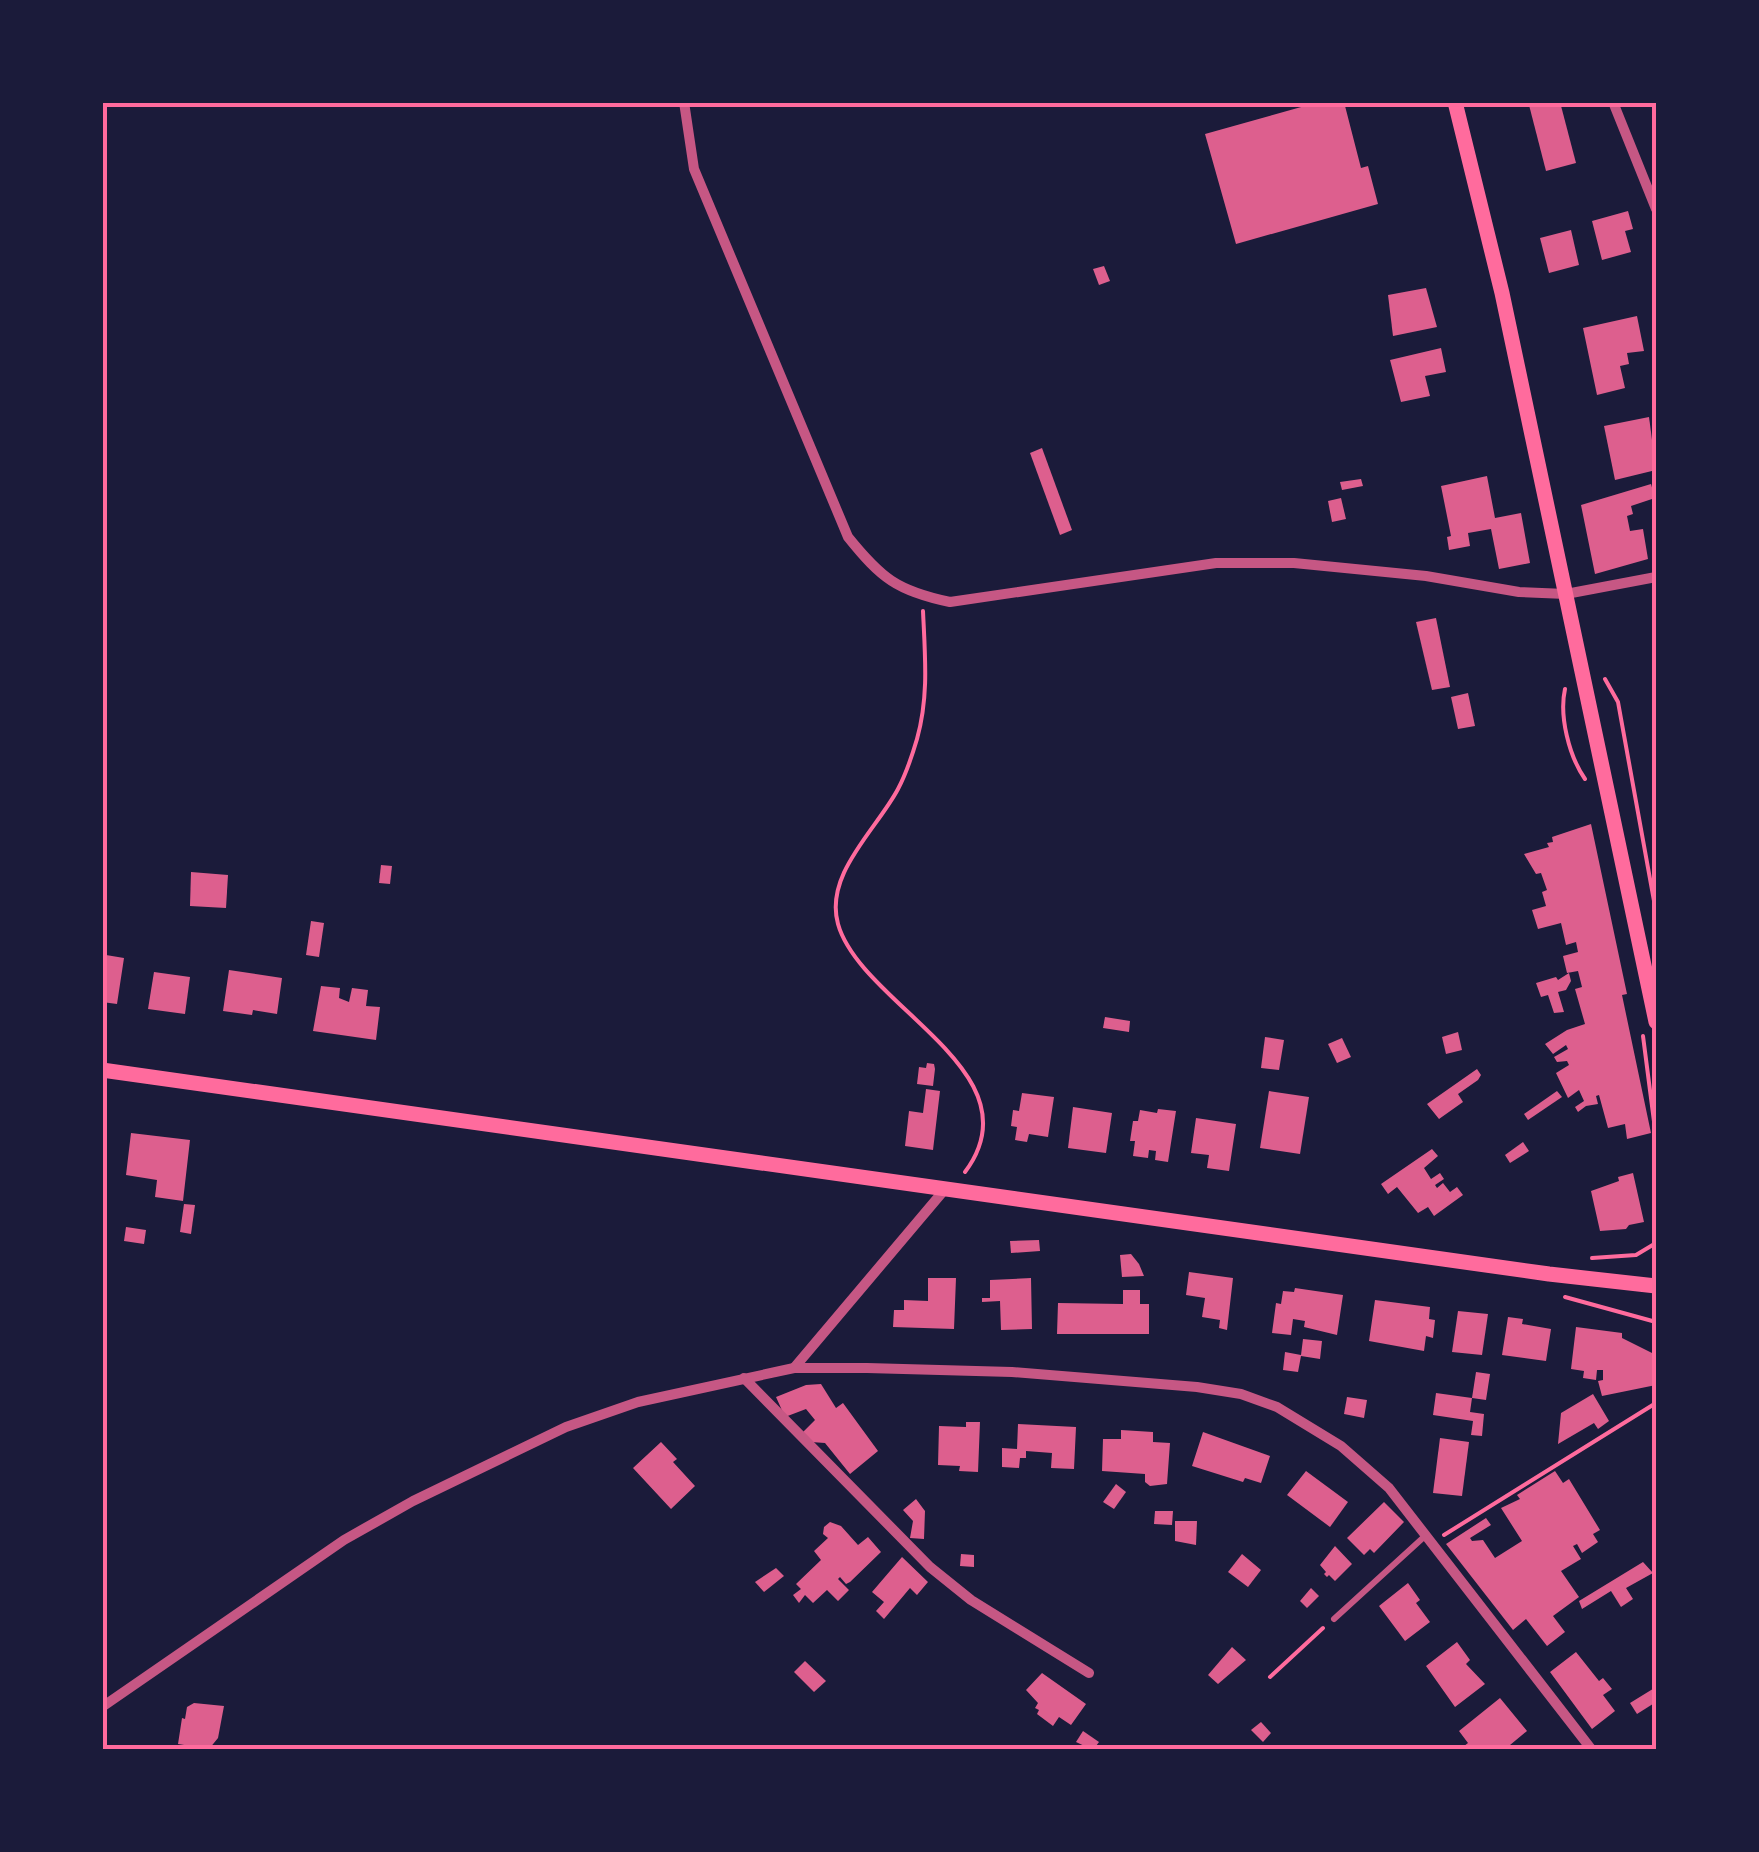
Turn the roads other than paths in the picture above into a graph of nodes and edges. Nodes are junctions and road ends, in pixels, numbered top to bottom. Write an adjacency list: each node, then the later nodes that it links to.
1 (684, 102): 6 (street)
2 (1455, 102): 6 (main road)
3 (1613, 102): 4 (street)
4 (1656, 209)
5 (1656, 577): 6 (street)
6 (1566, 594): 7 (main road)
7 (1656, 1022)
8 (102, 1070): 9 (main road)
9 (946, 1188): 10 (main road); 11 (street)
10 (1656, 1286)
11 (794, 1368): 12 (street); 13 (street)
12 (744, 1378): 15 (street); 16 (street)
13 (1430, 1538): 14 (lane); 17 (street)
14 (1334, 1618)
15 (1089, 1673)
16 (102, 1707)
17 (1592, 1750)

